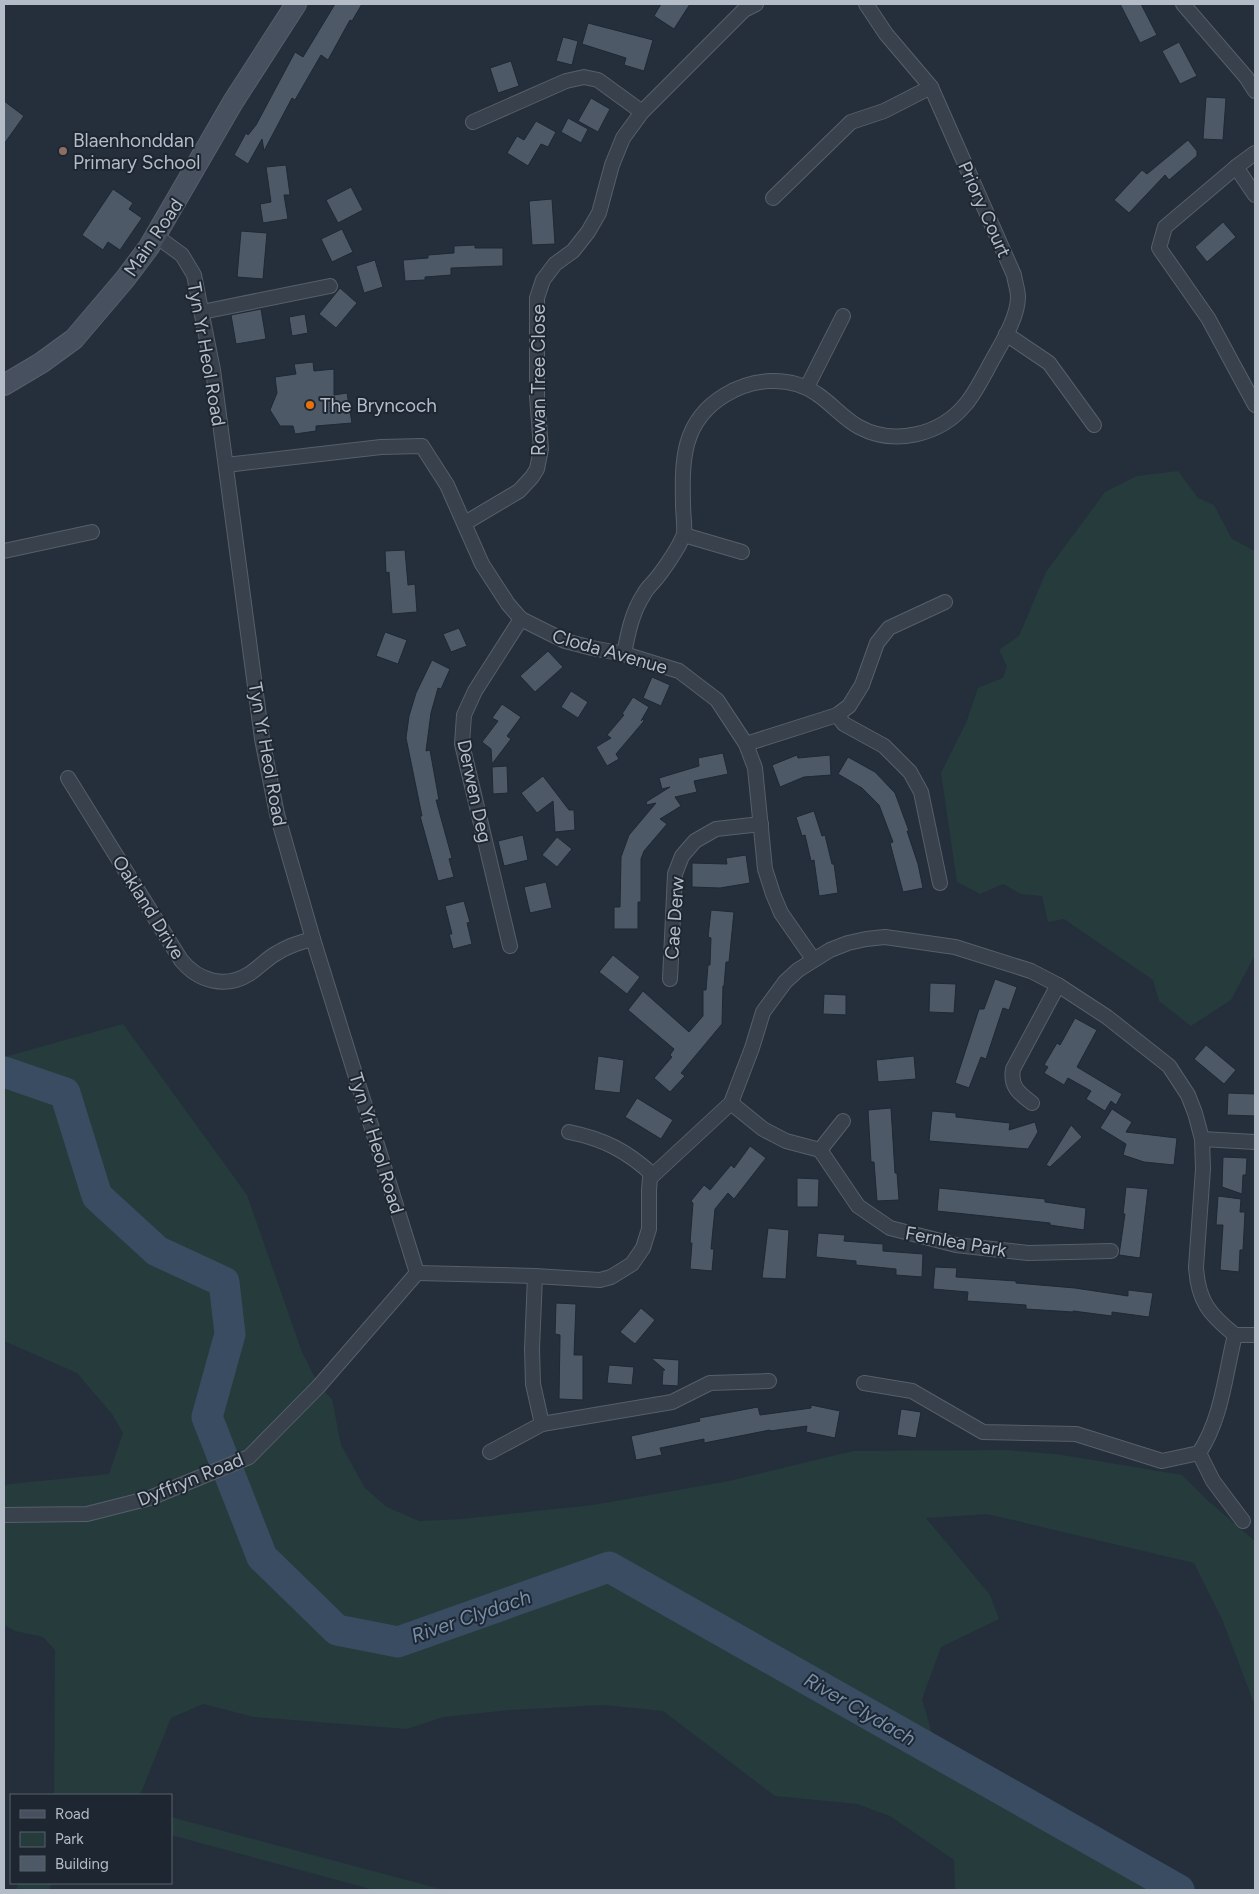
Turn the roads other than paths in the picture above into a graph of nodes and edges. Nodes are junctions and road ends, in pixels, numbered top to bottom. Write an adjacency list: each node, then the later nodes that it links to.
1 (296, 4): 13 (street, Main Road)
2 (756, 4): 7 (street, Rowan Tree Close)
3 (866, 4): 5 (street)
4 (1184, 4): 6 (street)
5 (931, 87): 12 (street); 17 (street, Priory Court)
6 (1255, 91)
7 (642, 112): 8 (street); 23 (street, Rowan Tree Close)
8 (473, 122)
9 (1255, 153): 10 (street)
10 (1236, 167): 11 (street); 20 (street)
11 (1255, 195)
12 (773, 198)
13 (156, 236): 15 (street, Tyn Yr Heol Road); 18 (street, Main Road)
14 (330, 286): 15 (street)
15 (202, 312): 22 (street, Tyn Yr Heol Road)
16 (844, 316): 19 (street)
17 (1006, 334): 19 (street, Priory Court); 21 (street)
18 (4, 384)
19 (807, 387): 25 (street, Priory Court)
20 (1255, 405)
21 (1094, 425)
22 (226, 465): 23 (street, Cloda Avenue); 36 (street, Tyn Yr Heol Road)
23 (465, 523): 29 (street, Cloda Avenue)
24 (92, 532): 26 (street)
25 (684, 535): 27 (street); 30 (street, Priory Court)
26 (4, 551)
27 (742, 552)
28 (945, 602): 31 (street)
29 (521, 619): 30 (street, Cloda Avenue); 37 (street, Derwen Deg)
30 (624, 654): 32 (street, Cloda Avenue)
31 (837, 715): 32 (street); 35 (street)
32 (746, 744): 34 (street, Cloda Avenue)
33 (68, 778): 36 (street, Oakland Drive)
34 (761, 824): 38 (street, Cloda Avenue); 39 (street, Cae Derw)
35 (940, 883)
36 (313, 939): 50 (street, Tyn Yr Heol Road)
37 (510, 946)
38 (813, 959): 40 (street); 41 (street)
39 (670, 979)
40 (1058, 985): 42 (street); 45 (street)
41 (730, 1103): 47 (street); 48 (street)
42 (1032, 1103)
43 (843, 1121): 47 (street)
44 (569, 1132): 48 (street)
45 (1202, 1139): 46 (street); 52 (street)
46 (1255, 1142)
47 (820, 1150): 49 (street, Fernlea Park)
48 (653, 1175): 51 (street)
49 (1111, 1251)
50 (417, 1273): 51 (street); 59 (street, Dyffryn Road)
51 (535, 1276): 56 (street)
52 (1235, 1335): 53 (street); 58 (street)
53 (1255, 1335)
54 (769, 1381): 56 (street)
55 (864, 1383): 58 (street)
56 (542, 1424): 57 (street)
57 (490, 1452)
58 (1199, 1453): 60 (street)
59 (4, 1515)
60 (1243, 1521)

